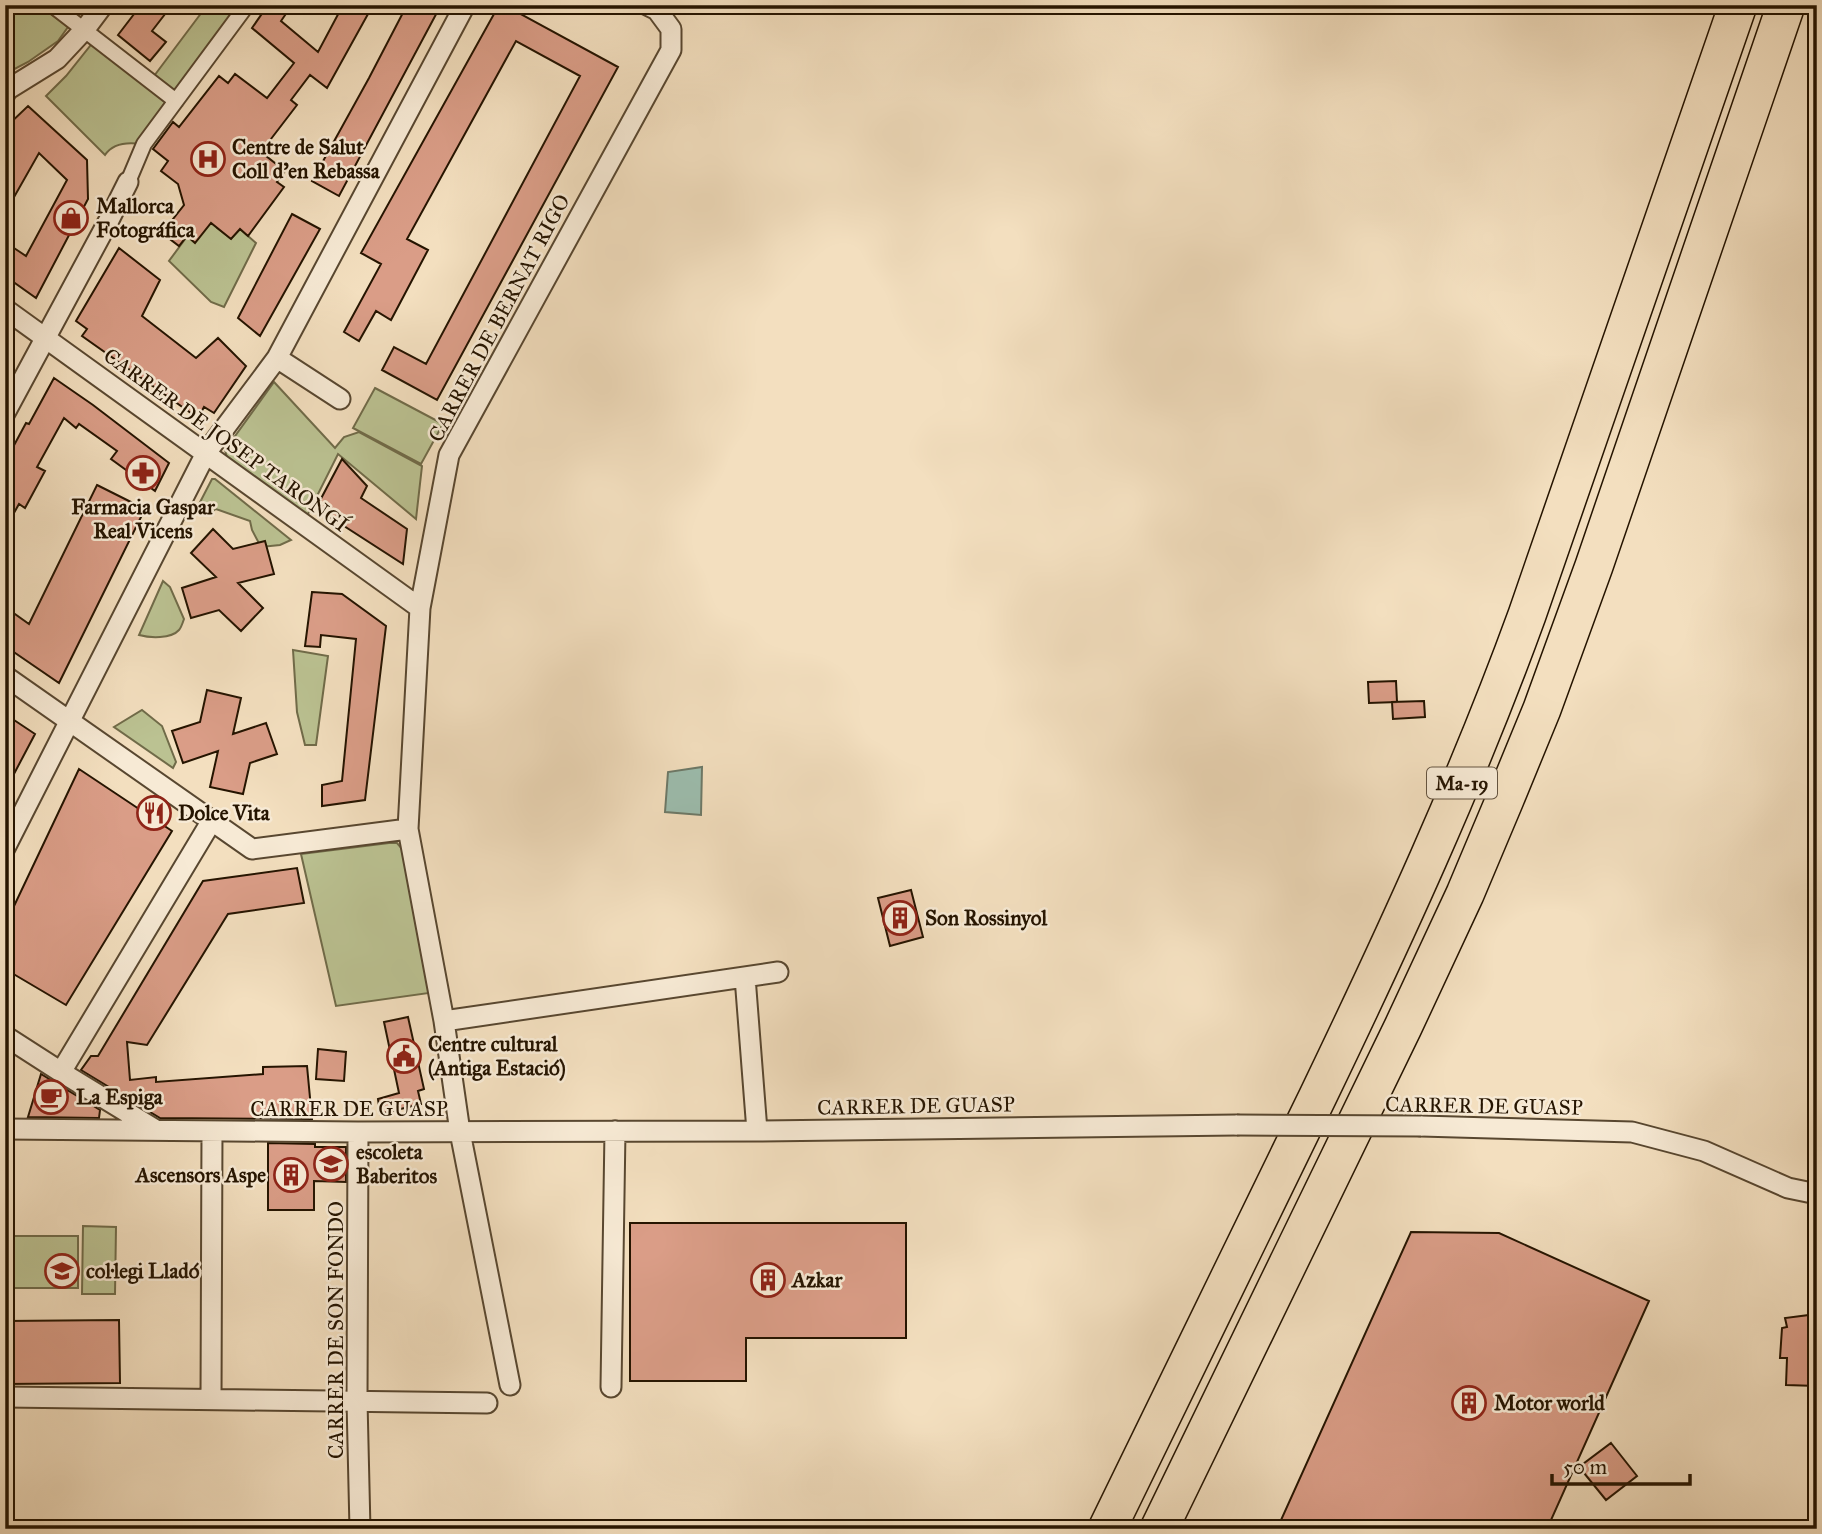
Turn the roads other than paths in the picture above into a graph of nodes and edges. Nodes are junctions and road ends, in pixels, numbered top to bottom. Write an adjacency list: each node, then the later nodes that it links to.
1 (52, 5): 8 (street)
2 (103, 5): 8 (street)
3 (247, 5): 10 (street)
4 (465, 5): 14 (street)
5 (647, 5): 18 (street, CARRER DE BERNAT RIGO)
6 (1738, 5): 44 (highway, Ma-19)
7 (1786, 5): 45 (highway, Ma-19)
8 (85, 29): 9 (street); 10 (street)
9 (5, 94)
10 (176, 101): 11 (street)
11 (128, 182): 13 (street)
12 (5, 309): 13 (street, CARRER DE JOSEP TARONGÍ)
13 (46, 338): 16 (street); 17 (street, CARRER DE JOSEP TARONGÍ)
14 (277, 358): 15 (street); 17 (street)
15 (340, 399)
16 (5, 413)
17 (206, 453): 18 (street, CARRER DE JOSEP TARONGÍ); 20 (street)
18 (420, 608): 22 (street, CARRER DE BERNAT RIGO)
19 (5, 676): 20 (street)
20 (69, 721): 21 (street); 23 (street)
21 (212, 822): 22 (street); 28 (street)
22 (408, 829): 26 (street, CARRER DE BERNAT RIGO)
23 (5, 848)
24 (778, 972): 25 (street)
25 (745, 977): 26 (street); 33 (street)
26 (444, 1021): 35 (street, CARRER DE BERNAT RIGO)
27 (5, 1036): 28 (street)
28 (61, 1073): 30 (street)
29 (5, 1129): 30 (street, CARRER DE GUASP)
30 (156, 1130): 31 (street, CARRER DE GUASP)
31 (212, 1131): 34 (street, CARRER DE GUASP); 40 (street)
32 (615, 1131): 33 (street, CARRER DE GUASP); 35 (street, CARRER DE GUASP); 38 (street)
33 (757, 1131): 36 (street, CARRER DE GUASP, bridge)
34 (359, 1132): 35 (street, CARRER DE GUASP); 41 (street, CARRER DE SON FONDO)
35 (460, 1132): 37 (street, CARRER DE BERNAT RIGO)
36 (1817, 1194)
37 (510, 1385)
38 (611, 1387)
39 (5, 1397): 40 (street)
40 (211, 1399): 41 (street)
41 (358, 1401): 42 (street); 43 (street, CARRER DE SON FONDO)
42 (487, 1403)
43 (360, 1529)
44 (1107, 1529)
45 (1159, 1529)

